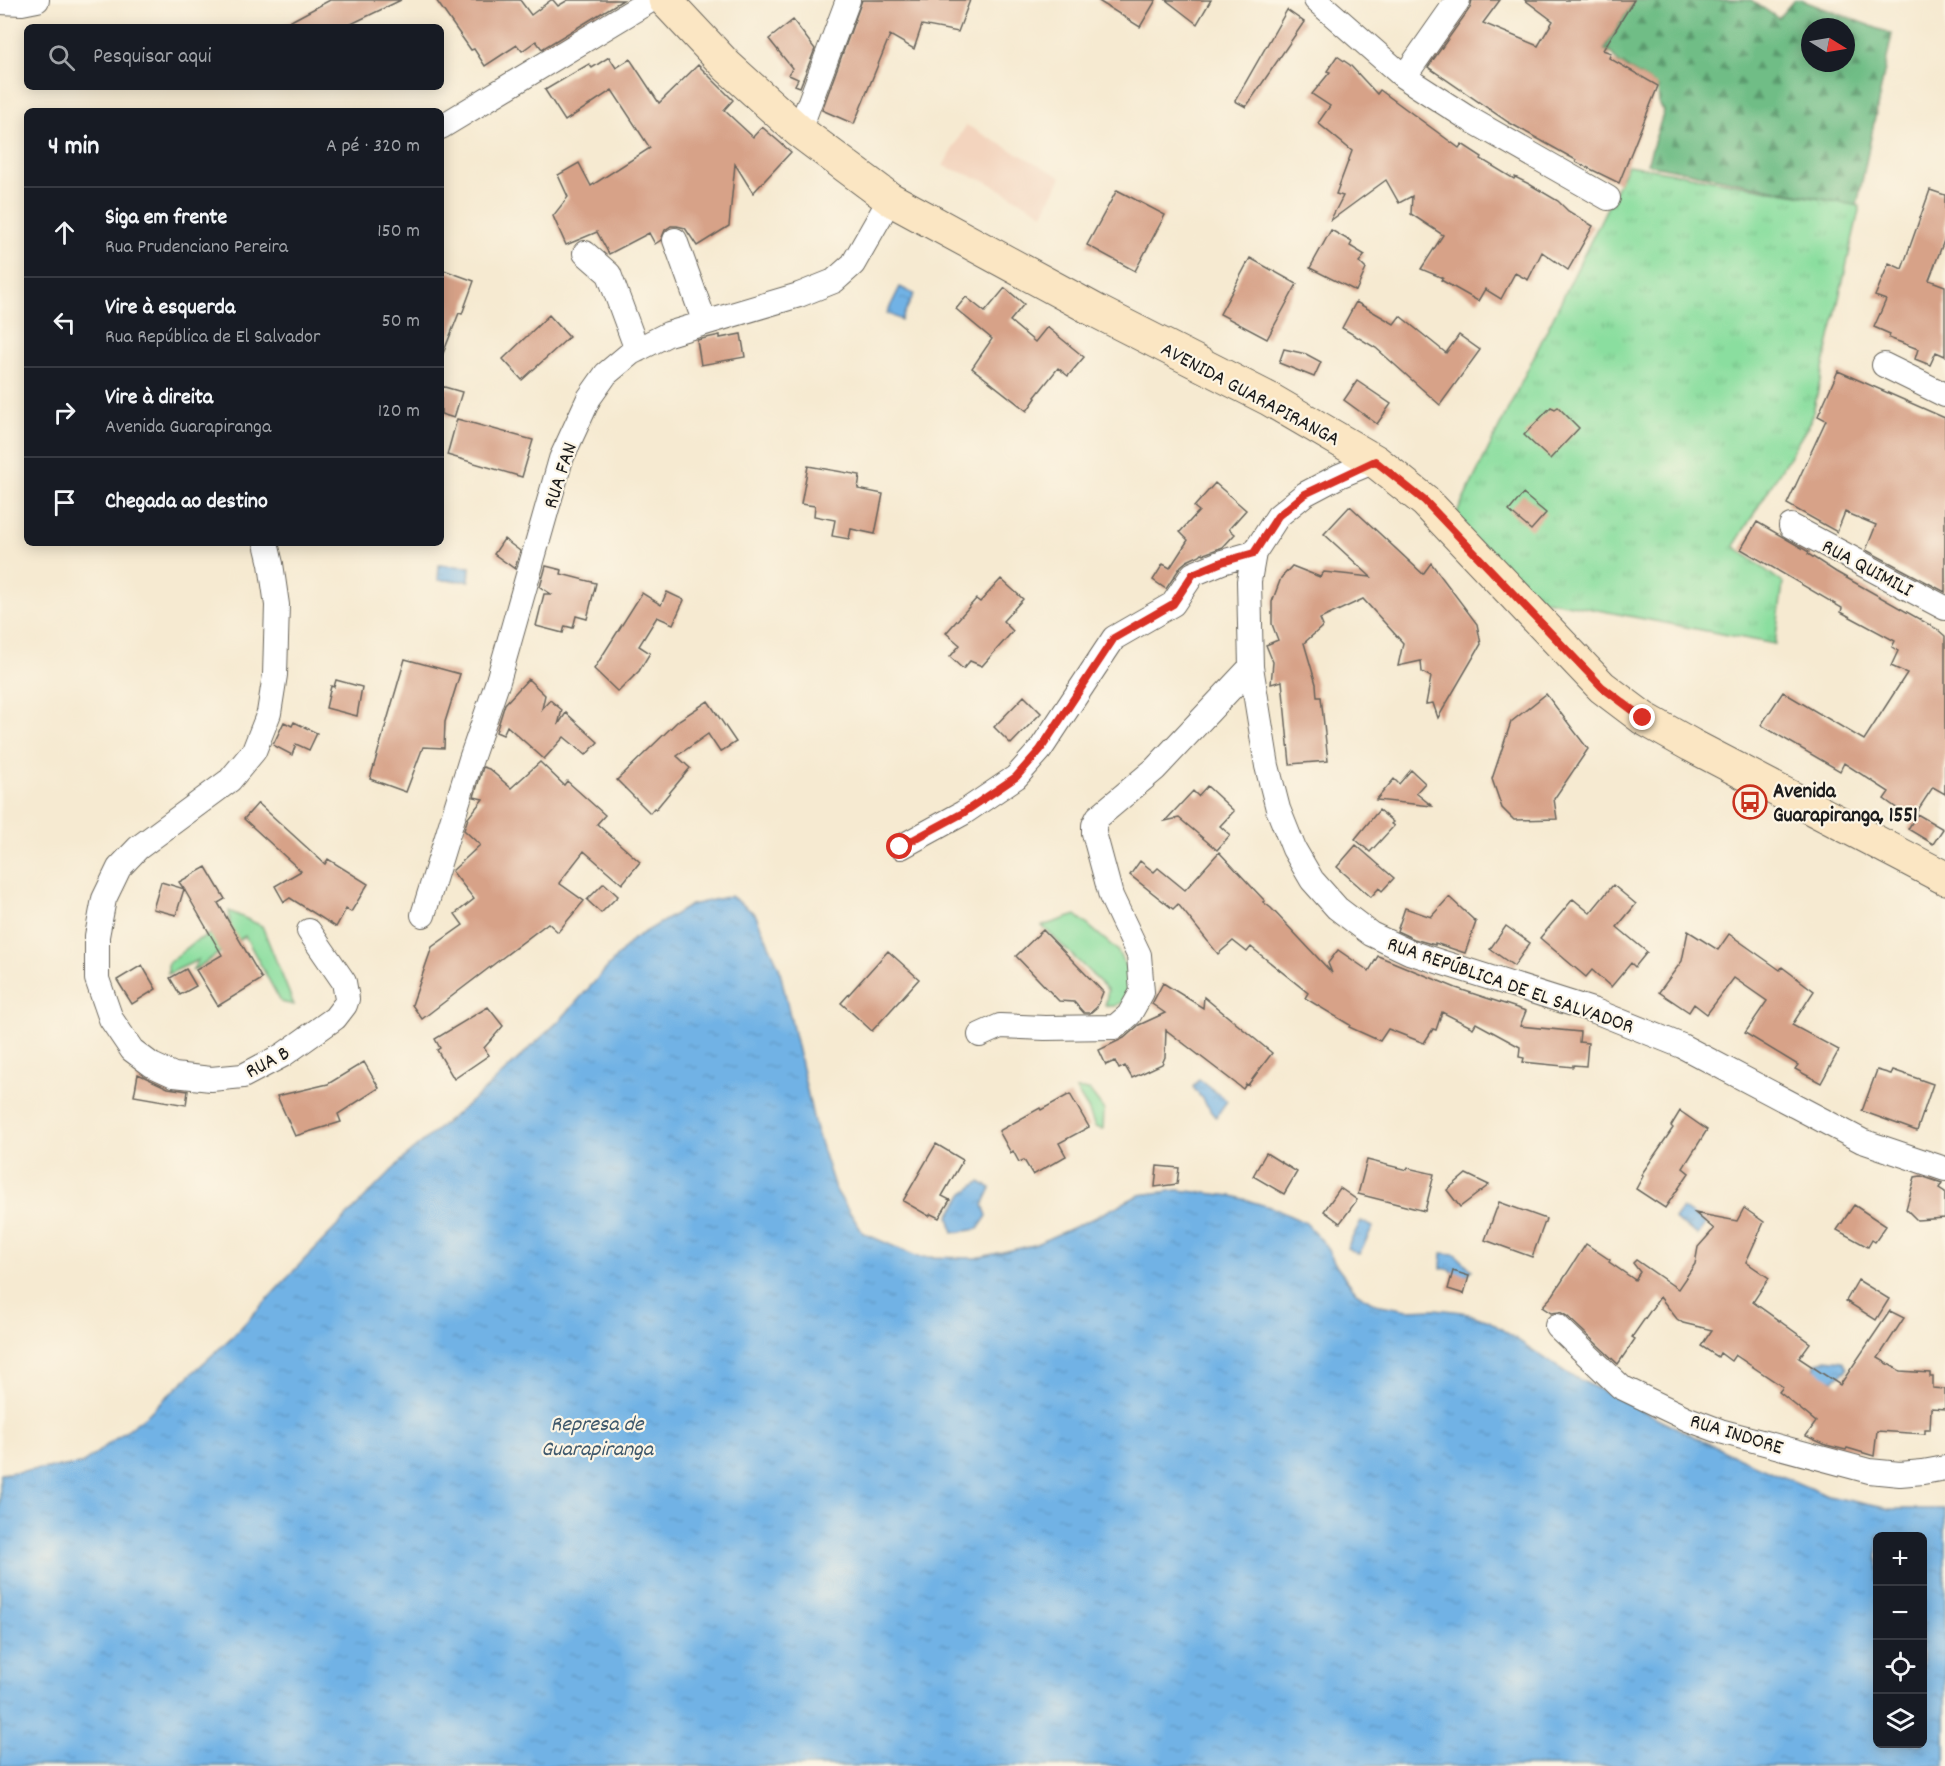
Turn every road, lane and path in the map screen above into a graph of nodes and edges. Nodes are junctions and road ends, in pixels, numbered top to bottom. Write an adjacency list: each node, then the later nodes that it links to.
1 (37, 0): 7 (street)
2 (651, 0): 9 (street)
3 (665, 0): 10 (main road, AVENIDA GUARAPIRANGA)
4 (848, 0): 10 (street)
5 (1316, 0): 8 (street)
6 (1458, 0): 8 (street)
7 (0, 2)
8 (1404, 77): 11 (street)
9 (444, 125)
10 (799, 131): 12 (main road, AVENIDA GUARAPIRANGA)
11 (1608, 198)
12 (890, 199): 15 (street, RUA FAN); 19 (main road, AVENIDA GUARAPIRANGA)
13 (675, 240): 15 (street)
14 (585, 253): 16 (street)
15 (705, 323): 16 (street, RUA FAN)
16 (637, 350): 27 (street, RUA FAN)
17 (1884, 365): 18 (street)
18 (1945, 395)
19 (1375, 461): 22 (street, RUA REPÚBLICA DE EL SALVADOR); 26 (main road, AVENIDA GUARAPIRANGA)
20 (1791, 526): 23 (street, RUA QUIMILI)
21 (267, 546): 28 (street, RUA B)
22 (1254, 553): 24 (street, RUA REPÚBLICA DE EL SALVADOR); 25 (street)
23 (1945, 608)
24 (1251, 667): 29 (street); 30 (street, RUA REPÚBLICA DE EL SALVADOR)
25 (900, 847)
26 (1945, 878)
27 (423, 915)
28 (309, 931)
29 (980, 1035)
30 (1945, 1169)
31 (1557, 1326): 32 (street, RUA INDORE)
32 (1945, 1468)

